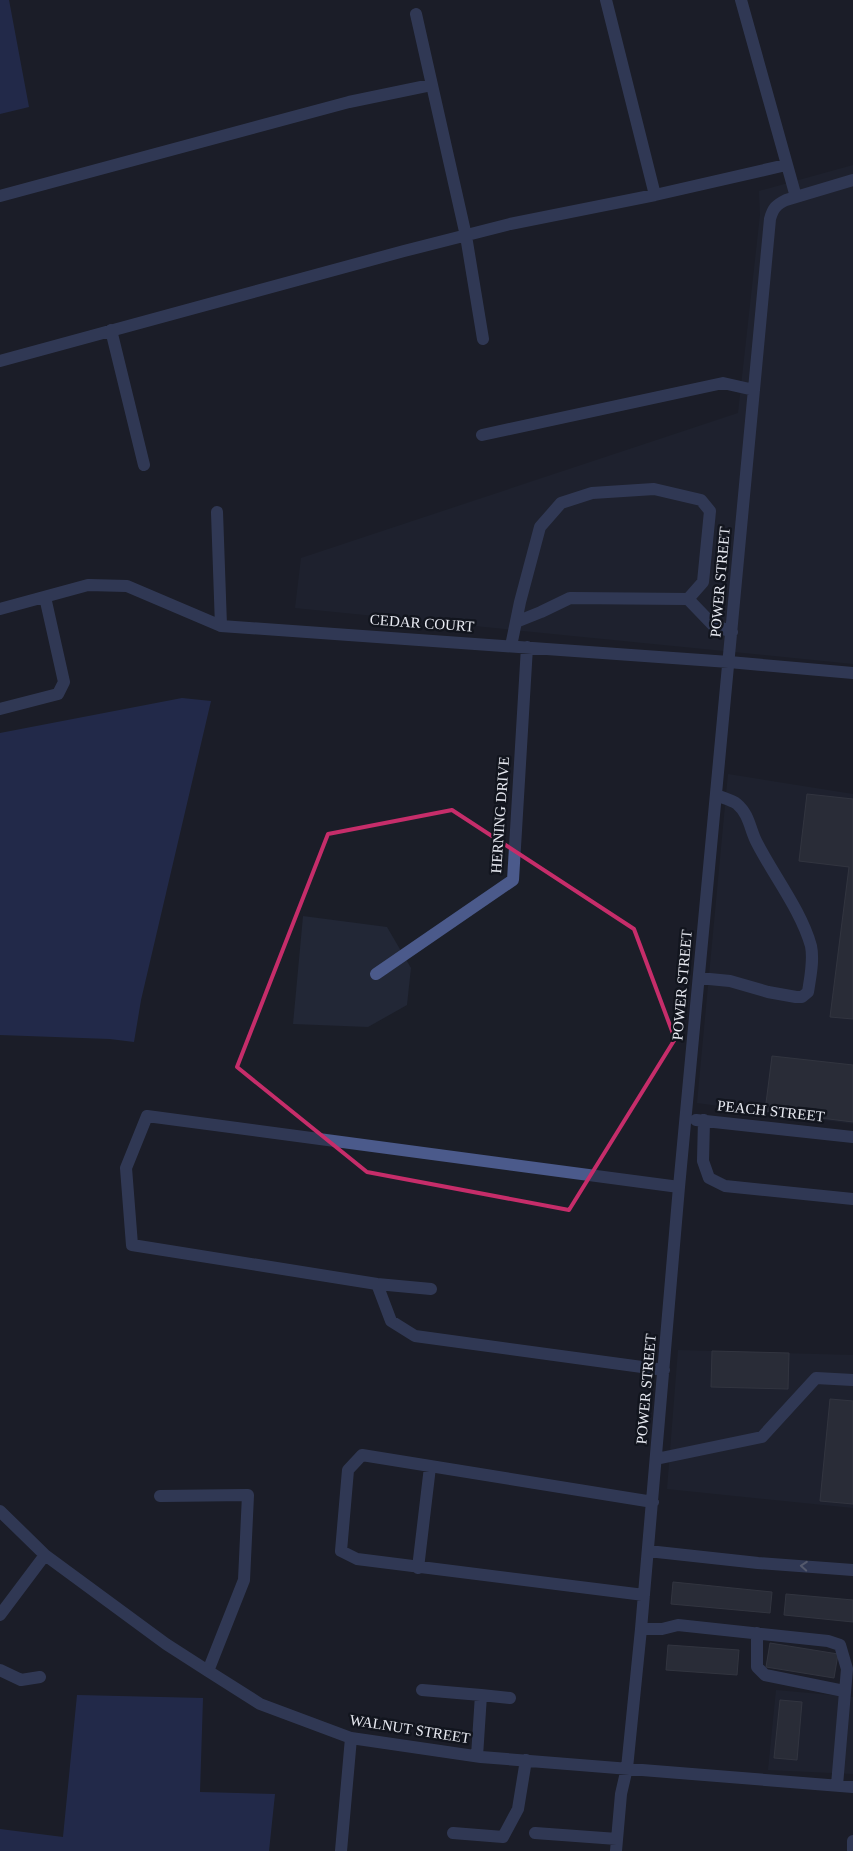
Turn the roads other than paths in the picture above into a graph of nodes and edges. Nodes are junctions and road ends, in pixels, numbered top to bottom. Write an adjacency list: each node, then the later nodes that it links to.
1 (606, 0): 7 (street)
2 (741, 0): 5 (street)
3 (416, 14): 4 (street)
4 (431, 84): 8 (street); 10 (street)
5 (786, 165): 7 (street); 9 (street)
6 (853, 180): 9 (street, POWER STREET)
7 (655, 195): 10 (street)
8 (0, 196)
9 (796, 196): 14 (street, POWER STREET)
10 (466, 236): 11 (street); 12 (street)
11 (111, 330): 13 (street); 16 (street)
12 (483, 339)
13 (0, 361)
14 (754, 390): 15 (street); 23 (street, POWER STREET)
15 (482, 435)
16 (144, 465)
17 (217, 512): 22 (street)
18 (44, 597): 20 (street, CEDAR COURT); 22 (street, CEDAR COURT); 28 (street)
19 (688, 599): 21 (street); 21 (street); 23 (street)
20 (0, 609)
21 (516, 622): 24 (street)
22 (221, 626): 24 (street, CEDAR COURT)
23 (732, 632): 26 (street, POWER STREET)
24 (511, 646): 25 (street, CEDAR COURT)
25 (527, 647): 26 (street, CEDAR COURT); 30 (street, HERNING DRIVE)
26 (729, 662): 27 (street, CEDAR COURT); 29 (street, POWER STREET)
27 (853, 674)
28 (0, 709)
29 (716, 795): 31 (street, POWER STREET); 31 (street)
30 (376, 974)
31 (699, 978): 32 (street, POWER STREET)
32 (686, 1119): 33 (street, PEACH STREET); 35 (street, POWER STREET)
33 (704, 1120): 34 (street, PEACH STREET); 36 (street)
34 (853, 1137)
35 (678, 1187): 37 (street); 39 (street, POWER STREET)
36 (853, 1199)
37 (377, 1284): 38 (street); 39 (street)
38 (431, 1289)
39 (664, 1370): 41 (street, POWER STREET)
40 (853, 1380): 41 (street)
41 (656, 1459): 44 (street, POWER STREET)
42 (430, 1467): 44 (street); 48 (street); 48 (street)
43 (160, 1496): 56 (street)
44 (653, 1502): 46 (street, POWER STREET)
45 (0, 1511): 47 (street, WALNUT STREET)
46 (648, 1551): 49 (street, one-way to 46); 50 (street, POWER STREET)
47 (46, 1554): 51 (street); 56 (street, WALNUT STREET)
48 (418, 1568): 50 (street)
49 (853, 1570)
50 (644, 1595): 52 (street, POWER STREET)
51 (0, 1615)
52 (641, 1629): 53 (street); 65 (street, POWER STREET)
53 (757, 1633): 54 (street); 59 (street)
54 (850, 1669): 59 (street)
55 (0, 1670): 57 (street)
56 (208, 1671): 62 (street, WALNUT STREET)
57 (40, 1678)
58 (422, 1690): 60 (street)
59 (844, 1691): 66 (street)
60 (481, 1695): 61 (street); 63 (street)
61 (510, 1698)
62 (351, 1738): 63 (street, WALNUT STREET); 72 (street)
63 (477, 1756): 64 (street, WALNUT STREET)
64 (526, 1760): 65 (street, WALNUT STREET); 68 (street)
65 (627, 1768): 66 (street, WALNUT STREET); 71 (street, POWER STREET)
66 (837, 1786): 67 (street, WALNUT STREET)
67 (853, 1787)
68 (454, 1833)
69 (535, 1833): 71 (street)
70 (853, 1841): 73 (street)
71 (617, 1845)
72 (341, 1851)
73 (853, 1851)

